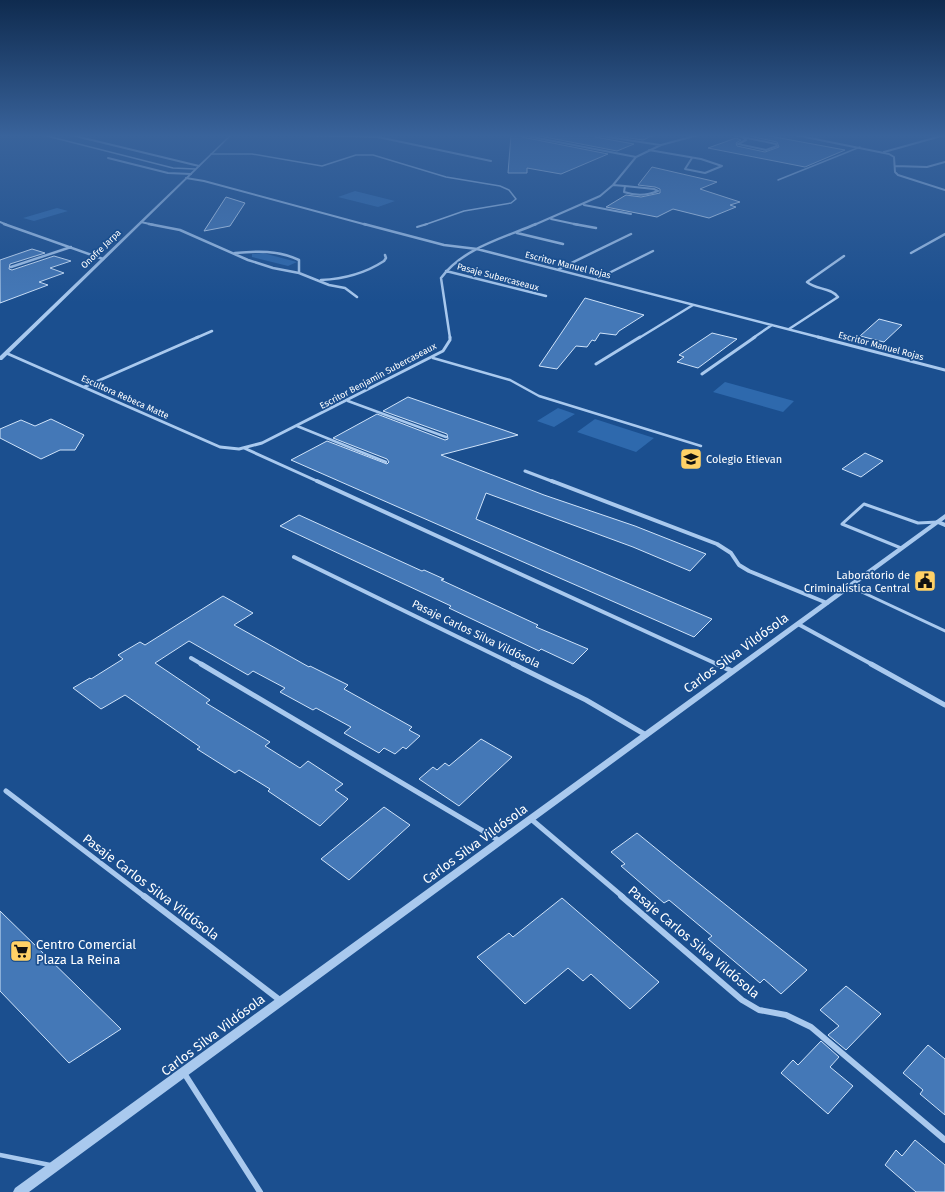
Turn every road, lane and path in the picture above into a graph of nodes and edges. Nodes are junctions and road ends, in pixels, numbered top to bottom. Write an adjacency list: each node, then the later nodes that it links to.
1 (173, 191): 11 (street, Onofre Jarpa)
2 (240, 191): 19 (street, Escritor Manuel Rojas)
3 (509, 191): 12 (lane)
4 (607, 191): 7 (street)
5 (624, 191): 6 (street)
6 (657, 191)
7 (584, 204): 8 (street); 9 (street)
8 (631, 214)
9 (552, 219): 13 (street); 14 (street)
10 (0, 222): 18 (street)
11 (141, 222): 21 (street); 25 (street, Onofre Jarpa)
12 (417, 227)
13 (596, 228)
14 (517, 233): 17 (street); 19 (street)
15 (630, 234): 27 (street)
16 (945, 234): 22 (street)
17 (563, 244)
18 (71, 247): 25 (street); 26 (street)
19 (477, 249): 27 (street, Escritor Manuel Rojas); 28 (street)
20 (653, 251): 32 (street)
21 (234, 253): 29 (street); 29 (street)
22 (911, 253)
23 (385, 255): 30 (street)
24 (844, 256): 38 (street)
25 (103, 259): 40 (street, Onofre Jarpa)
26 (11, 267)
27 (558, 270): 32 (street, Escritor Manuel Rojas)
28 (446, 271): 34 (street, Pasaje Subercaseaux); 41 (street, Escritor Benjamín Subercaseaux)
29 (299, 273): 31 (street)
30 (346, 279): 31 (street); 33 (street)
31 (320, 280): 33 (street)
32 (597, 280): 36 (street, Escritor Manuel Rojas)
33 (345, 288): 35 (street)
34 (546, 296)
35 (357, 297)
36 (694, 304): 37 (street, Escritor Manuel Rojas); 43 (street)
37 (772, 325): 38 (street, Escritor Manuel Rojas); 45 (street)
38 (789, 329): 44 (street, Escritor Manuel Rojas)
39 (212, 331): 46 (street)
40 (6, 353): 42 (street, Onofre Jarpa); 46 (street, Escultora Rebeca Matte)
41 (433, 358): 47 (street, Escritor Benjamín Subercaseaux); 50 (lane)
42 (0, 359)
43 (596, 364)
44 (945, 370)
45 (702, 374)
46 (84, 387): 51 (street, Escultora Rebeca Matte)
47 (348, 401): 48 (street, Escritor Benjamín Subercaseaux); 49 (lane)
48 (298, 426): 51 (street, Escritor Benjamín Subercaseaux); 52 (lane)
49 (446, 437)
50 (701, 446)
51 (241, 449): 62 (street)
52 (386, 462)
53 (525, 471): 58 (street)
54 (943, 521): 55 (street, Carlos Silva Vildósola); 55 (lane)
55 (901, 548): 57 (street, Carlos Silva Vildósola)
56 (294, 557): 64 (street, Pasaje Carlos Silva Vildósola)
57 (849, 586): 58 (street, Carlos Silva Vildósola); 60 (lane)
58 (827, 603): 59 (street, Carlos Silva Vildósola)
59 (798, 624): 62 (street, Carlos Silva Vildósola); 63 (street)
60 (945, 631)
61 (191, 658): 67 (street)
62 (732, 672): 64 (street, Carlos Silva Vildósola)
63 (945, 706)
64 (646, 735): 66 (street, Carlos Silva Vildósola)
65 (6, 791): 68 (street, Pasaje Carlos Silva Vildósola)
66 (531, 819): 67 (street, Carlos Silva Vildósola); 70 (street, Pasaje Carlos Silva Vildósola)
67 (500, 841): 68 (street, Carlos Silva Vildósola)
68 (281, 1001): 69 (street, Carlos Silva Vildósola)
69 (184, 1073): 72 (street, Carlos Silva Vildósola); 74 (street)
70 (945, 1140)
71 (0, 1155): 72 (lane)
72 (56, 1166): 73 (street, Carlos Silva Vildósola)
73 (20, 1192)
74 (260, 1192)

